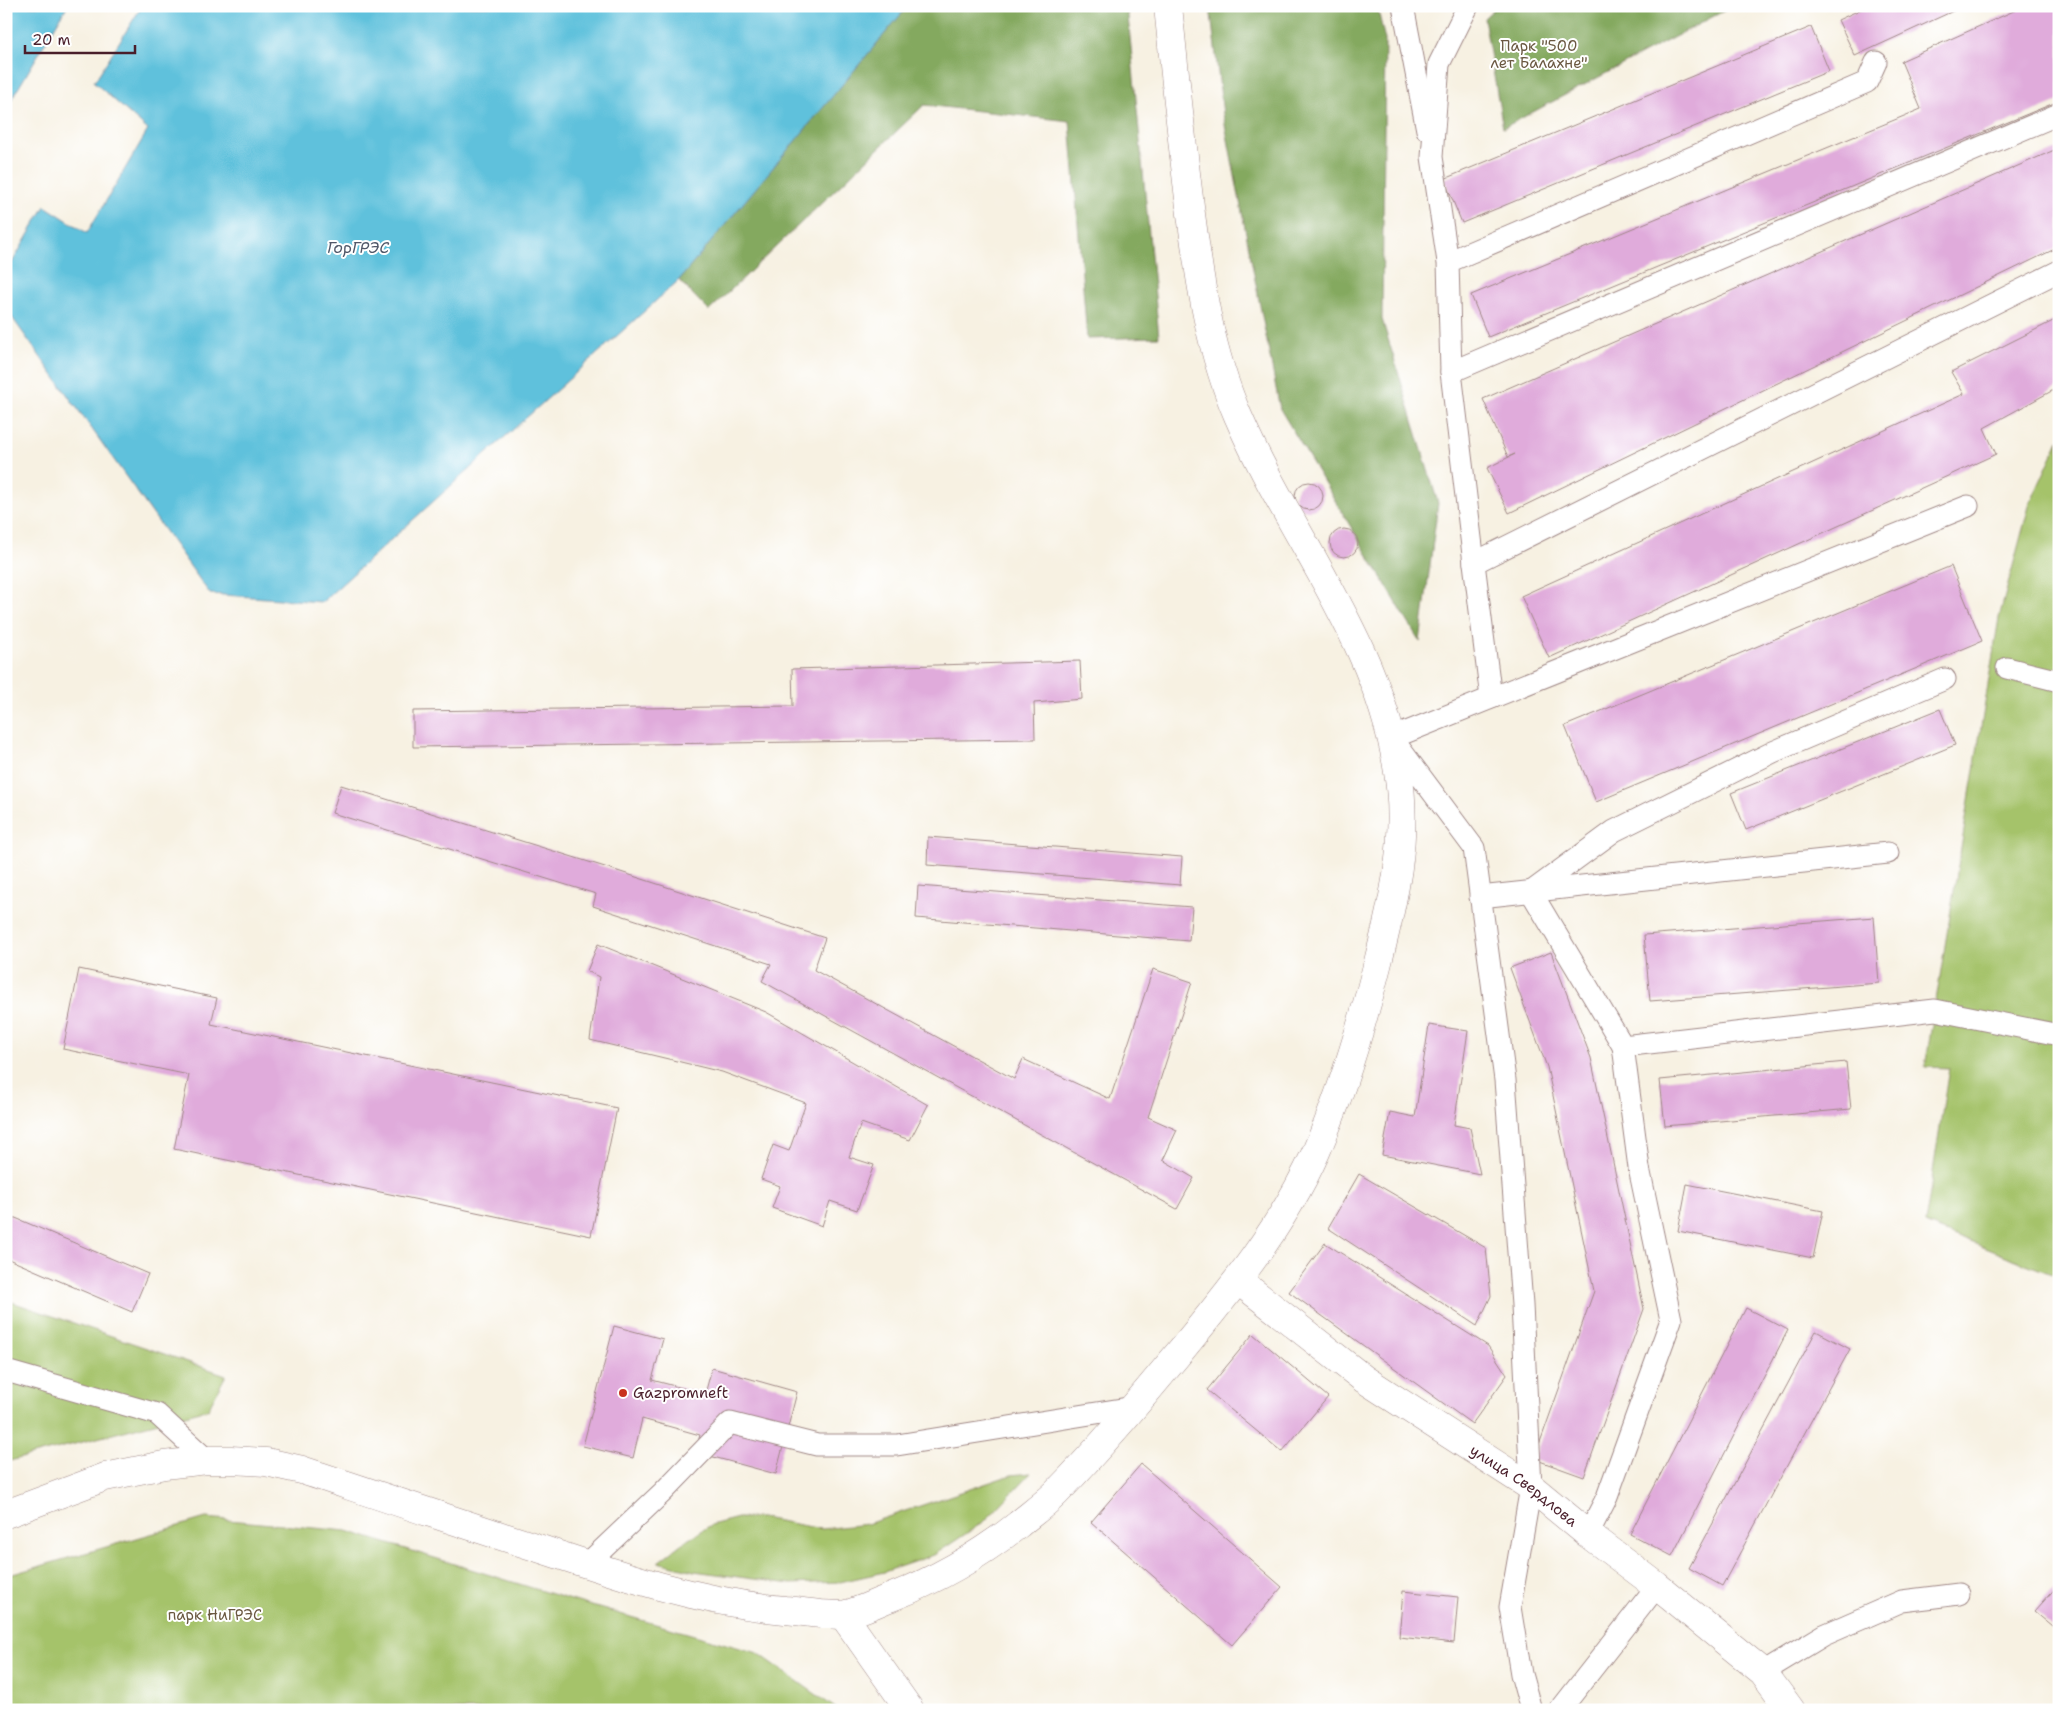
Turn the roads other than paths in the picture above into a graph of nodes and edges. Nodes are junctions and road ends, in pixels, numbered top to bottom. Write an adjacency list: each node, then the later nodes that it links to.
1 (1168, 6): 16 (main road)
2 (1403, 6): 6 (lane)
3 (1468, 6): 6 (lane)
4 (1876, 62): 7 (lane)
5 (2059, 114): 9 (lane)
6 (1432, 157): 7 (lane)
7 (1448, 262): 9 (lane)
8 (2059, 271): 11 (lane)
9 (1451, 372): 11 (lane)
10 (1968, 506): 15 (lane)
11 (1474, 563): 15 (lane)
12 (2007, 668): 14 (lane)
13 (1945, 679): 18 (lane)
14 (2059, 681)
15 (1491, 698): 16 (lane)
16 (1392, 738): 19 (lane); 22 (main road)
17 (1888, 853): 18 (lane)
18 (1531, 892): 19 (lane); 21 (lane)
19 (1480, 897): 26 (lane)
20 (2059, 1035): 21 (lane)
21 (1623, 1046): 28 (lane)
22 (1239, 1281): 24 (main road); 26 (main road, улица Свердлова)
23 (6, 1371): 25 (lane)
24 (1134, 1407): 29 (lane); 32 (main road)
25 (207, 1460): 27 (main road); 29 (main road)
26 (1531, 1487): 28 (main road, улица Свердлова); 35 (lane)
27 (6, 1514)
28 (1588, 1534): 30 (main road, улица Свердлова)
29 (587, 1564): 32 (main road)
30 (1657, 1586): 33 (main road, улица Свердлова); 36 (lane)
31 (1959, 1594): 33 (lane)
32 (843, 1615): 34 (main road)
33 (1762, 1672): 37 (main road, улица Свердлова)
34 (910, 1710)
35 (1531, 1710)
36 (1560, 1710)
37 (1791, 1710)

